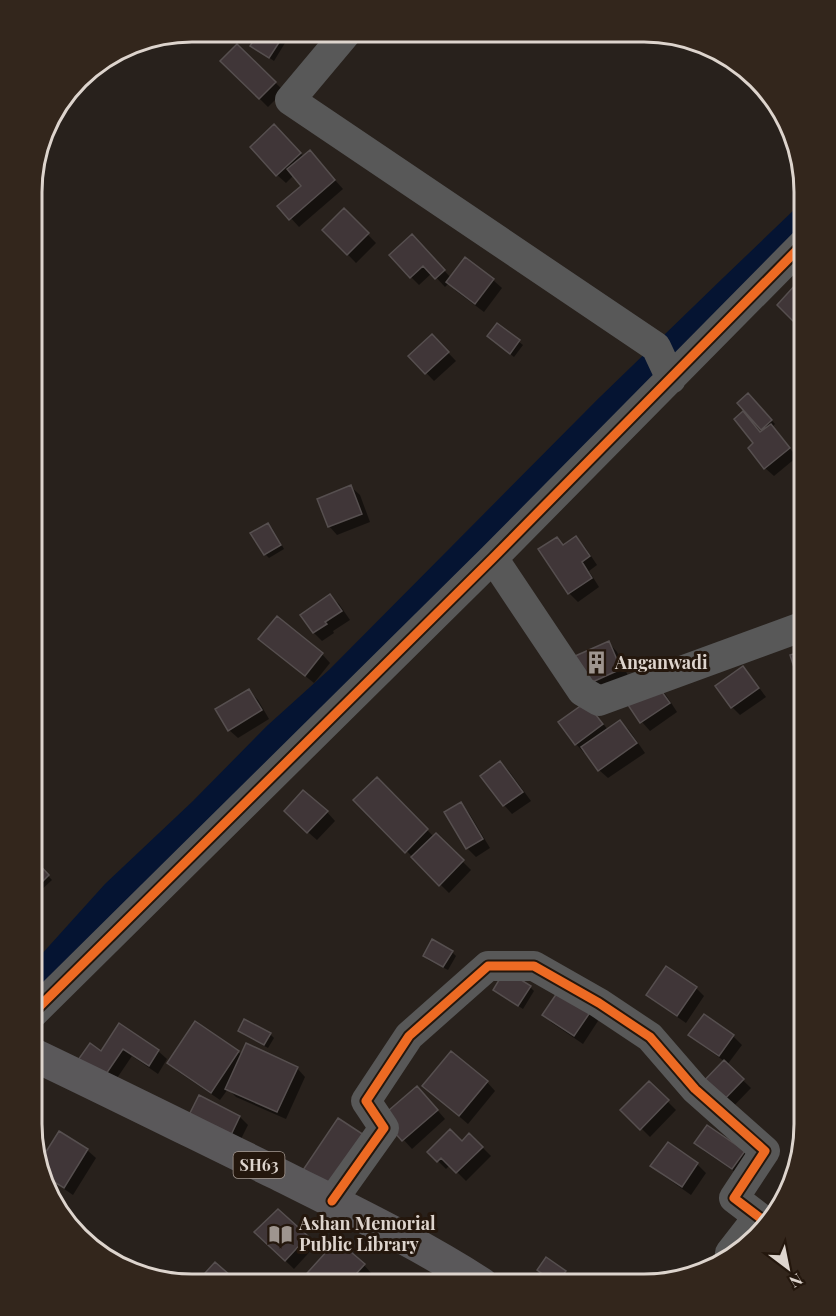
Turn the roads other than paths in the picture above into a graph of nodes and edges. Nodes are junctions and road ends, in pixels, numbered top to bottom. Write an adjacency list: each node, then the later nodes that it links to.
1 (339, 42): 3 (street)
2 (794, 253): 3 (street)
3 (671, 379): 4 (street)
4 (494, 558): 5 (street); 6 (street)
5 (794, 630)
6 (42, 1004)
7 (42, 1059): 8 (main road, SH63)
8 (332, 1201): 9 (street); 10 (main road, SH63)
9 (760, 1219)
10 (467, 1274)

